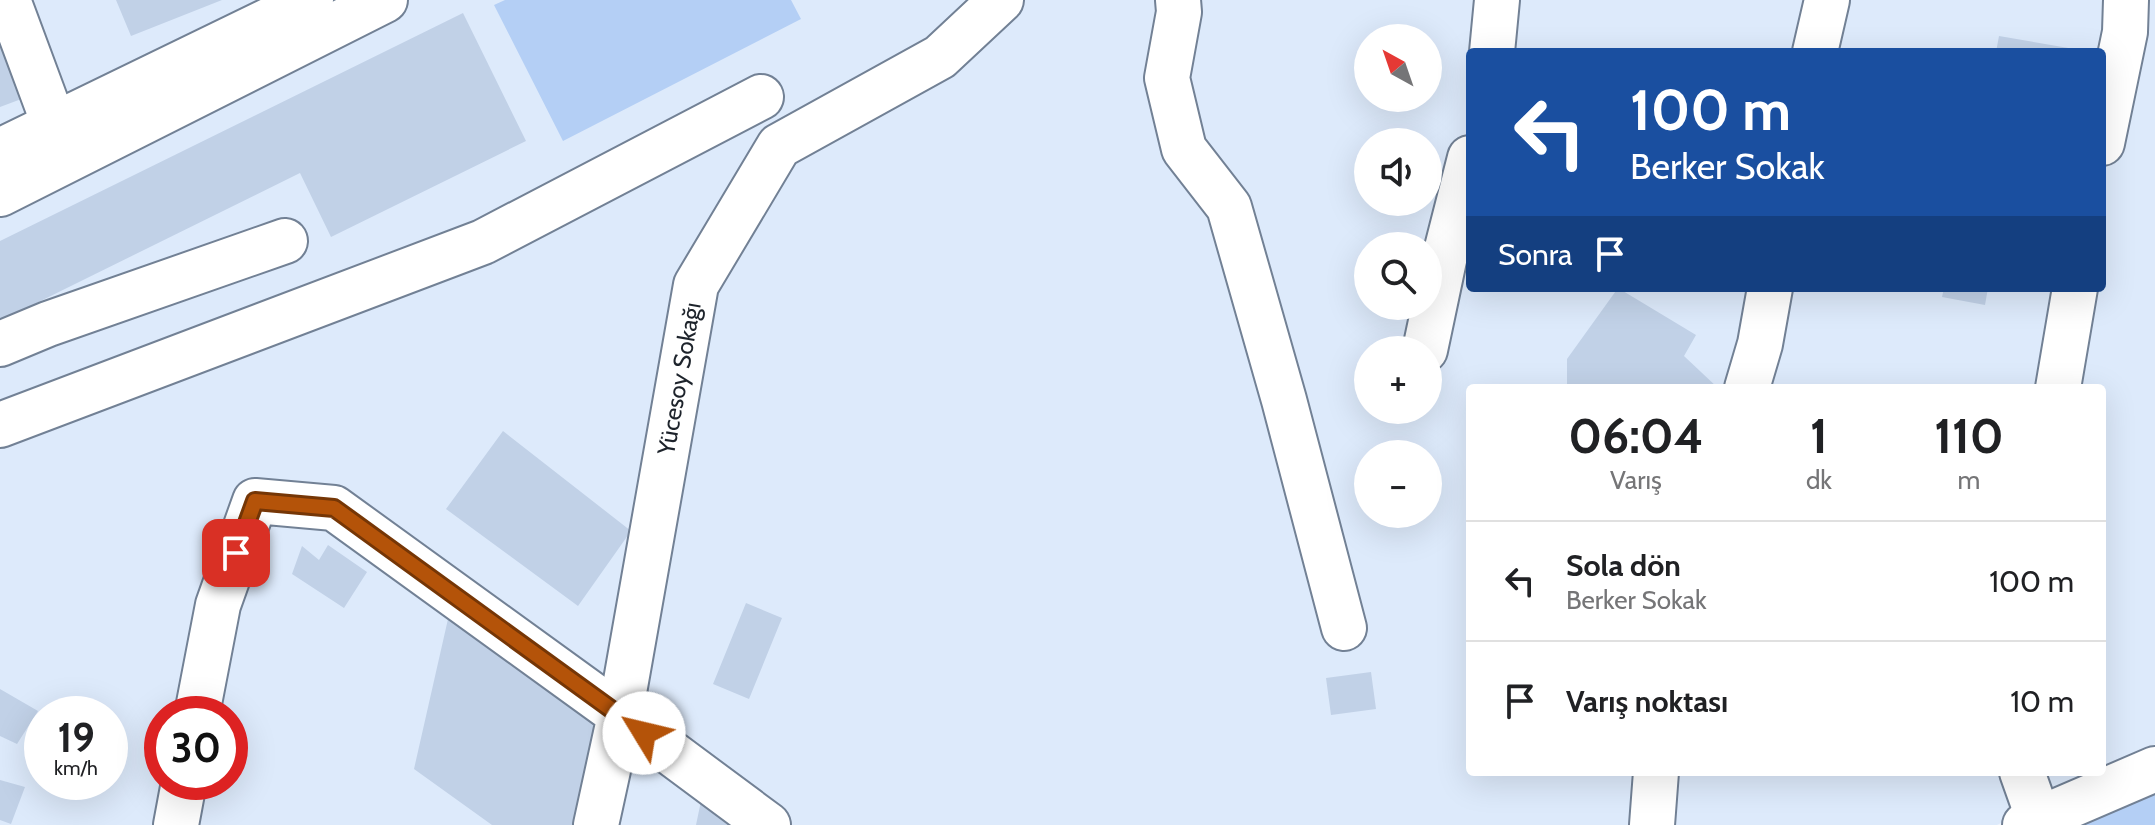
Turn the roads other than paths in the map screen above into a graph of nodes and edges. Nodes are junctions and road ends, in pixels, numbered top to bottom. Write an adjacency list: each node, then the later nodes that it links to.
1 (8, 0): 13 (street)
2 (385, 0): 8 (street)
3 (1001, 0): 27 (street, Yücesoy Sokağı)
4 (1178, 0): 25 (street)
5 (1497, 0): 9 (street)
6 (1827, 0): 10 (street)
7 (2126, 0): 12 (street)
8 (301, 12): 13 (street)
9 (1492, 48)
10 (1816, 48)
11 (761, 97): 24 (street)
12 (2106, 124)
13 (61, 143): 14 (street); 16 (street)
14 (0, 151)
15 (1466, 174): 20 (street)
16 (0, 194)
17 (285, 241): 21 (street)
18 (1769, 292): 22 (street)
19 (2074, 292): 23 (street)
20 (1428, 336)
21 (0, 344)
22 (1748, 384)
23 (2059, 384)
24 (0, 425)
25 (1344, 628)
26 (200, 696): 27 (street)
27 (620, 715): 34 (street, Yücesoy Sokağı); 35 (street)
28 (2155, 769): 32 (street)
29 (1656, 776): 36 (street)
30 (2023, 776): 32 (street)
31 (181, 800): 33 (street)
32 (2032, 821)
33 (176, 825)
34 (596, 825)
35 (768, 825)
36 (1652, 825)

